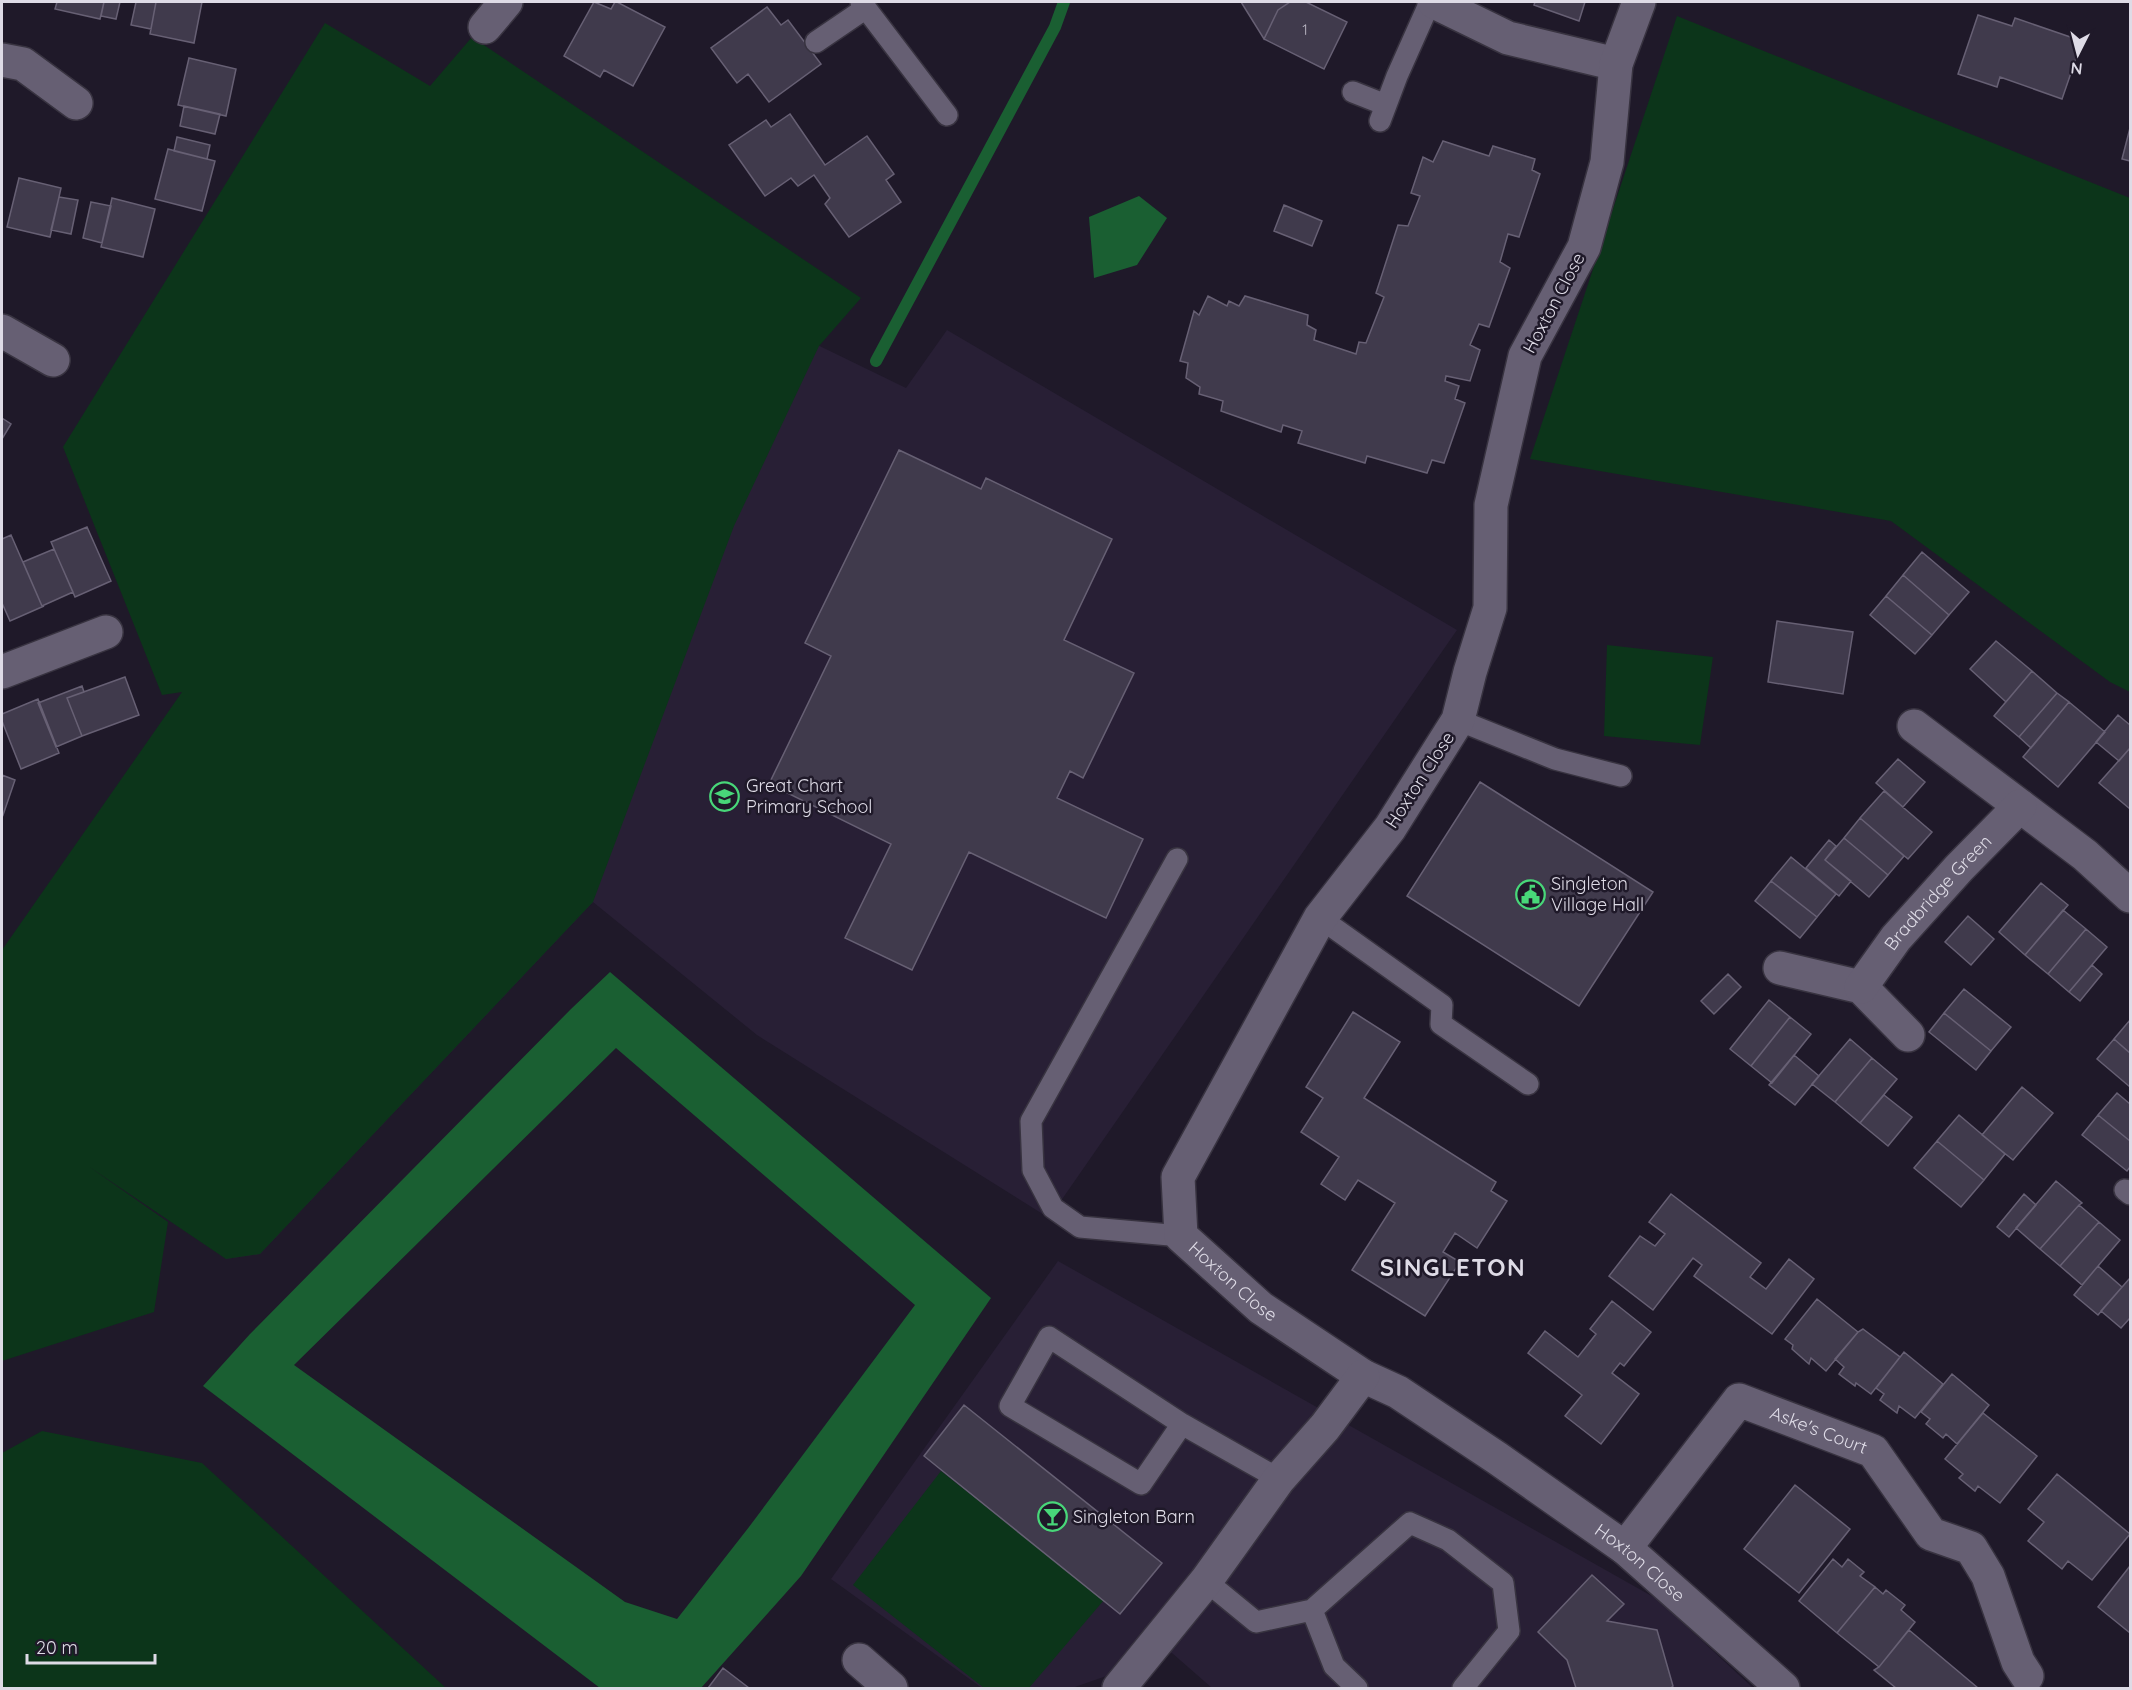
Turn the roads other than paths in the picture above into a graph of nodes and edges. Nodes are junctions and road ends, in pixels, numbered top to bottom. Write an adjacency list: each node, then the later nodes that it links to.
1 (506, 2): 5 (street)
2 (1432, 2): 8 (street); 9 (lane)
3 (1639, 2): 8 (street, Hoxton Close)
4 (864, 5): 6 (lane); 11 (lane)
5 (485, 27)
6 (816, 42)
7 (2, 60): 10 (street)
8 (1616, 64): 16 (street, Hoxton Close)
9 (1353, 92)
10 (76, 104)
11 (947, 115)
12 (2, 331): 13 (street)
13 (53, 360)
14 (106, 632): 15 (street)
15 (2, 672)
16 (1458, 720): 18 (lane); 22 (street, Hoxton Close)
17 (1914, 726): 19 (street)
18 (1621, 776)
19 (2020, 806): 21 (street); 24 (street, Bradbridge Green)
20 (1177, 859): 27 (lane)
21 (2130, 896)
22 (1320, 918): 26 (lane); 27 (street, Hoxton Close)
23 (1780, 968): 24 (street)
24 (1861, 987): 25 (street)
25 (1908, 1035)
26 (1528, 1084)
27 (1181, 1236): 28 (street, Hoxton Close)
28 (1363, 1376): 30 (street); 31 (street, Hoxton Close)
29 (1182, 1424): 29 (lane); 30 (lane)
30 (1279, 1479): 32 (street)
31 (1625, 1548): 35 (street, Aske's Court); 40 (street, Hoxton Close)
32 (1206, 1581): 33 (lane); 37 (street)
33 (1312, 1610): 38 (lane); 39 (lane)
34 (859, 1660): 36 (street)
35 (2027, 1676)
36 (891, 1689)
37 (1119, 1689)
38 (1357, 1689)
39 (1463, 1689)
40 (1784, 1689)

